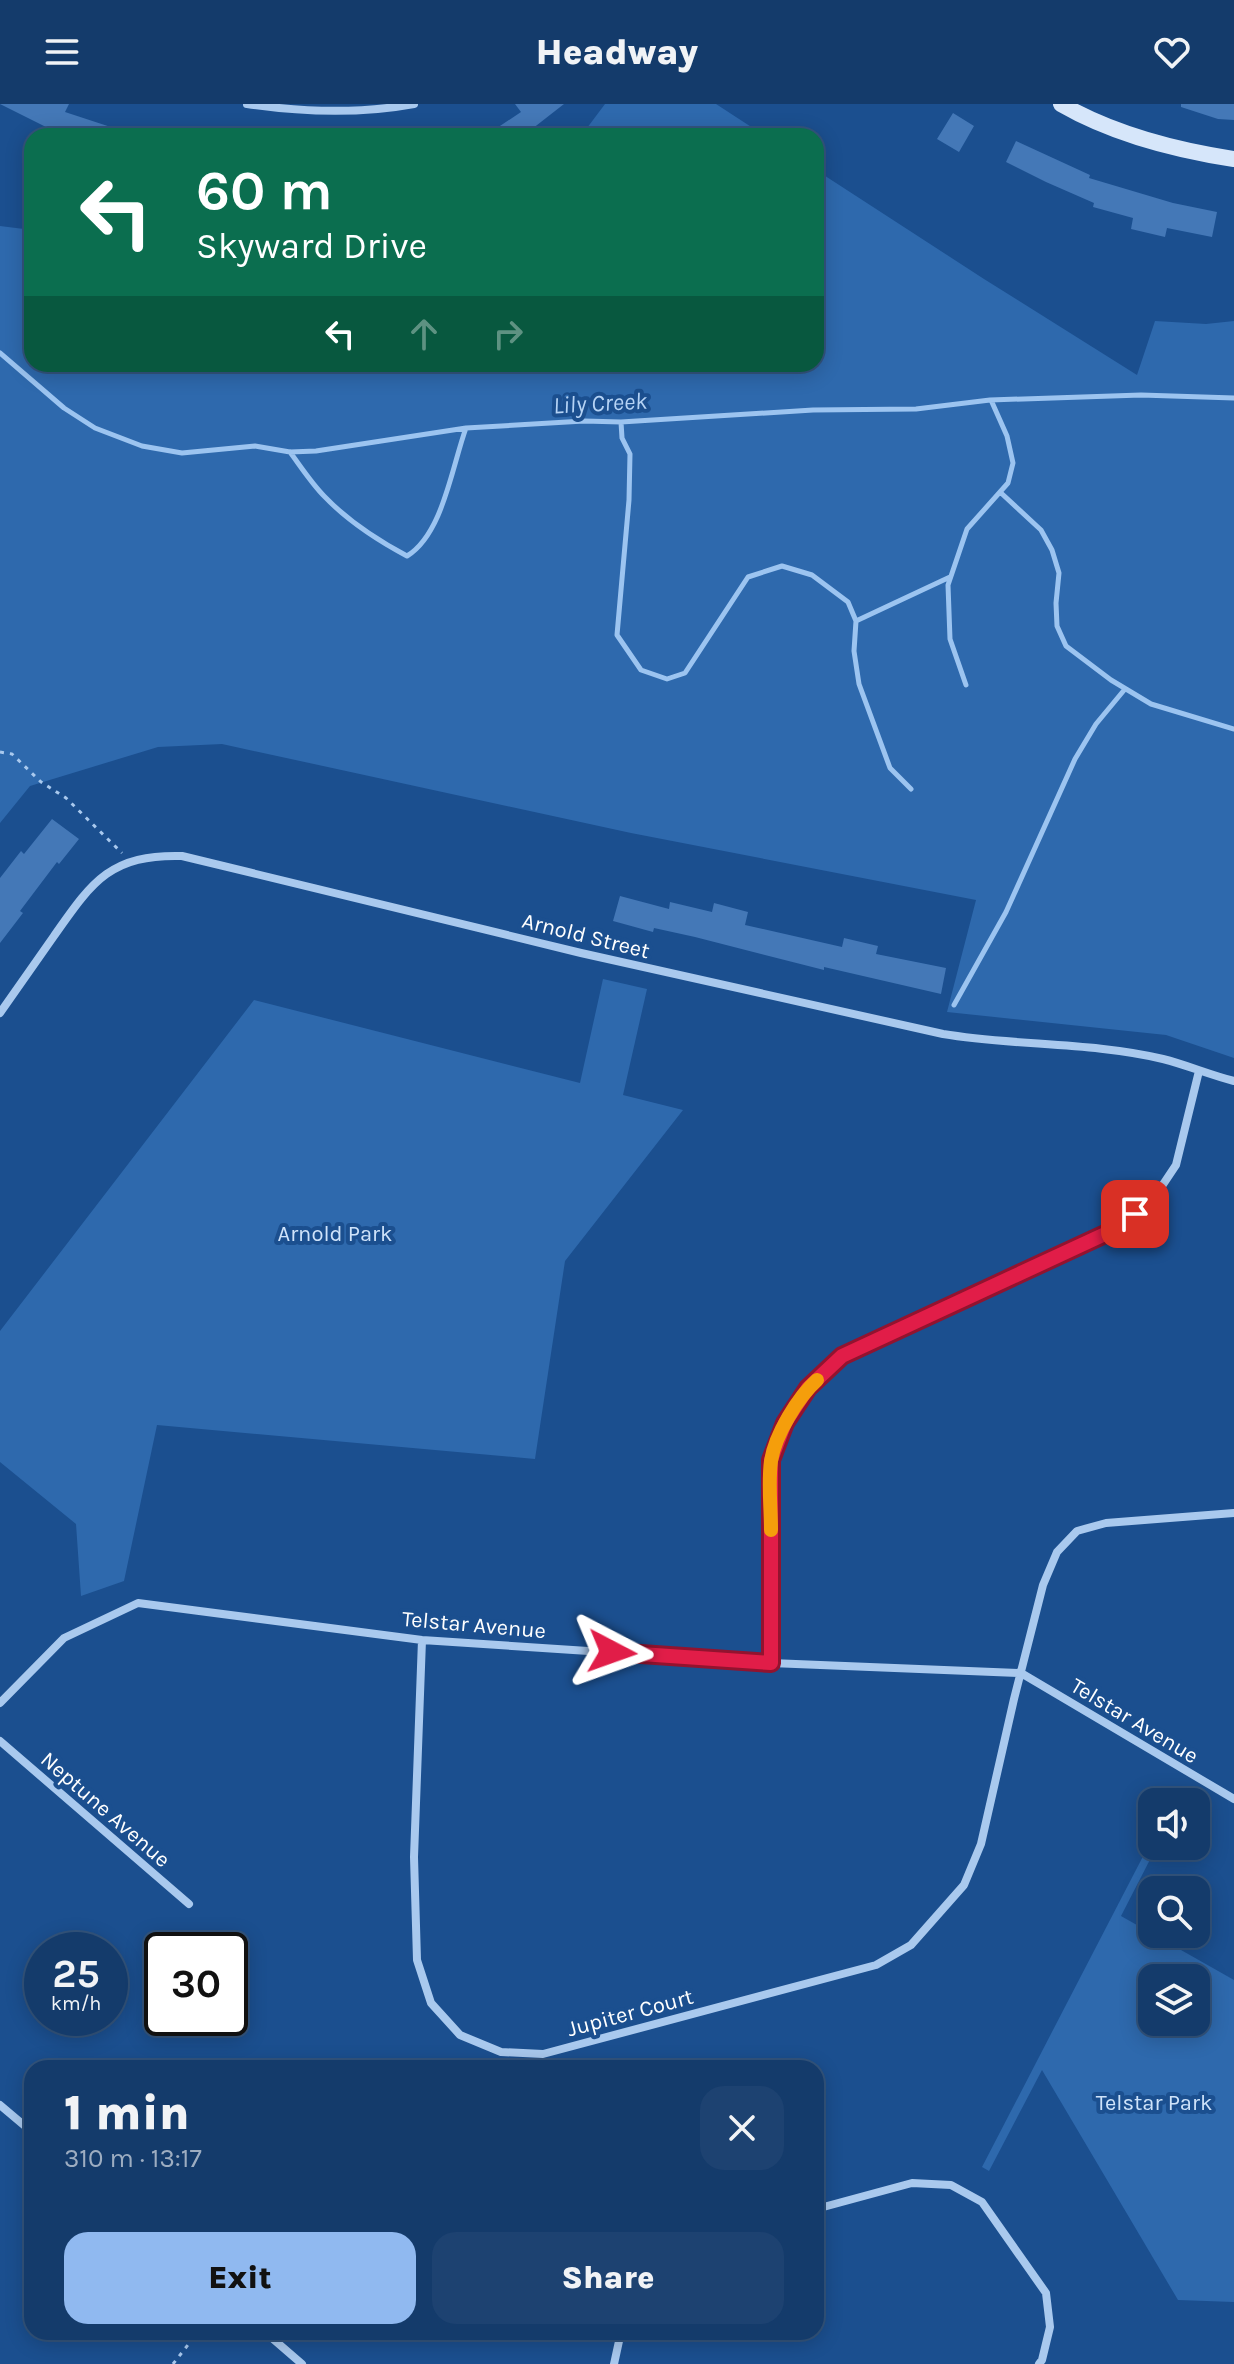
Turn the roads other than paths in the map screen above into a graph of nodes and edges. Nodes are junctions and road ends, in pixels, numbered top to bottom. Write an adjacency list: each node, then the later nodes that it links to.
1 (247, 104): 2 (street)
2 (414, 104)
3 (1061, 104): 4 (street)
4 (1234, 159)
5 (0, 1013): 6 (street, Arnold Street)
6 (1199, 1071): 7 (street, Arnold Street); 10 (street)
7 (1234, 1081)
8 (1234, 1513): 11 (street, Jupiter Court)
9 (422, 1640): 10 (street, Telstar Avenue); 11 (street, Jupiter Court); 12 (street, Telstar Avenue)
10 (771, 1663): 11 (street, Telstar Avenue)
11 (1021, 1673): 14 (street, Telstar Avenue)
12 (0, 1703)
13 (0, 1741): 15 (street, Neptune Avenue)
14 (1234, 1799)
15 (189, 1904)
16 (0, 2105): 17 (street)
17 (24, 2125)
18 (824, 2207): 23 (street)
19 (274, 2340): 21 (street)
20 (619, 2340): 22 (street)
21 (302, 2364)
22 (614, 2364)
23 (1039, 2364)

